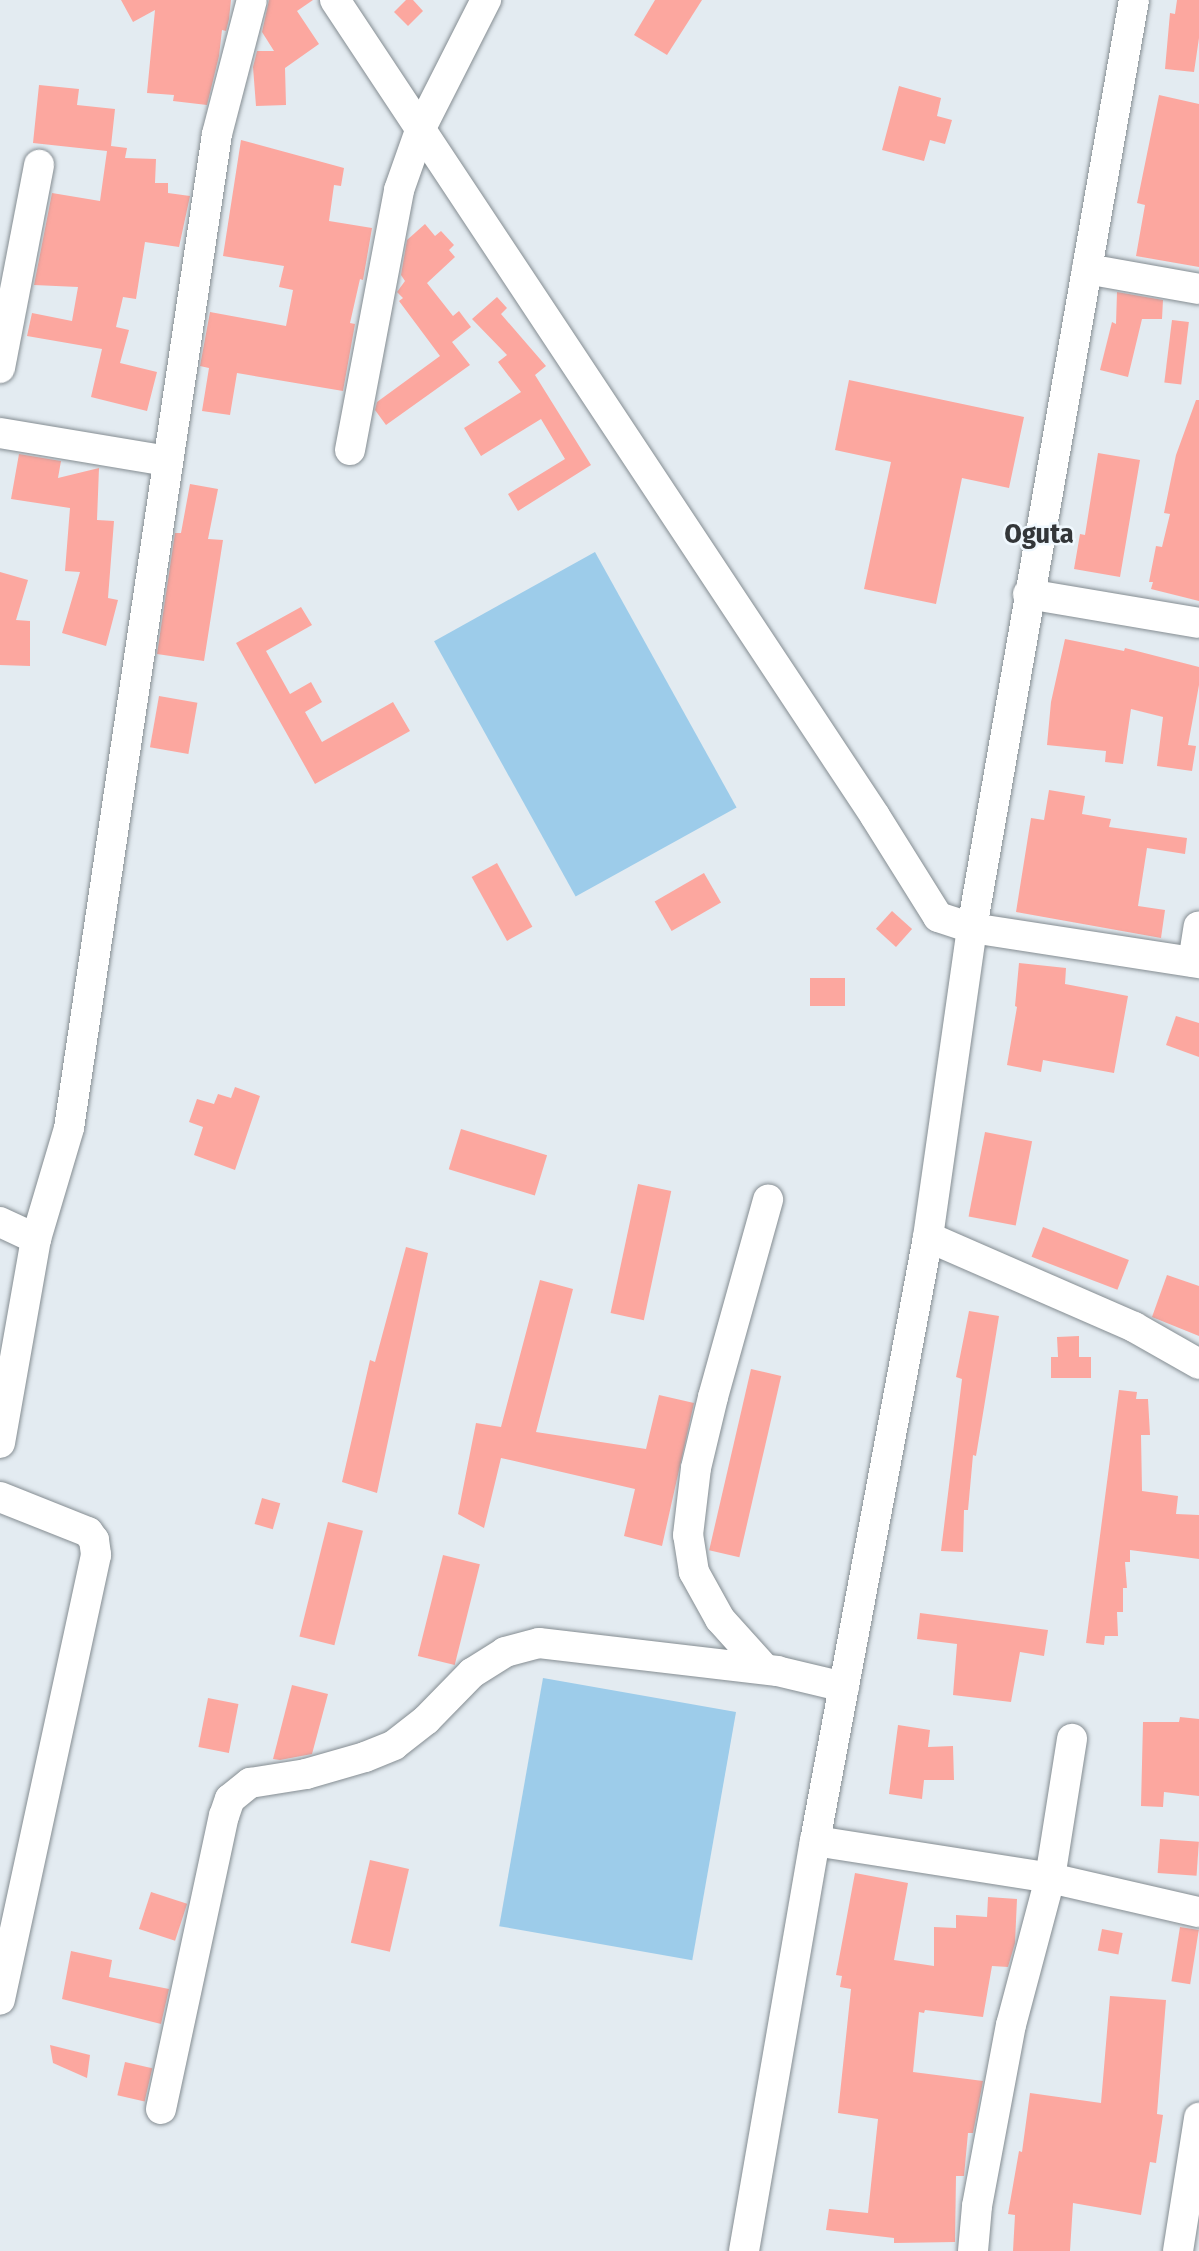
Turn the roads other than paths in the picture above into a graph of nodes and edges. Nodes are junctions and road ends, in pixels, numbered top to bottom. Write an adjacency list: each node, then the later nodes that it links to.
1 (252, 0): 12 (street)
2 (335, 0): 5 (street)
3 (486, 0): 5 (street)
4 (1134, 0): 7 (street)
5 (421, 128): 11 (street); 16 (street)
6 (39, 165): 9 (street)
7 (1087, 269): 8 (street); 13 (street)
8 (1199, 289)
9 (0, 368)
10 (0, 433): 12 (street)
11 (350, 450)
12 (167, 461): 21 (street)
13 (1028, 594): 14 (street); 16 (street)
14 (1199, 623)
15 (1199, 926): 17 (street)
16 (972, 928): 17 (street); 20 (street)
17 (1196, 963)
18 (768, 1200): 25 (street)
19 (0, 1222): 21 (street)
20 (928, 1237): 22 (street); 26 (street)
21 (36, 1239): 23 (street)
22 (1199, 1364)
23 (0, 1443)
24 (0, 1497): 31 (street)
25 (765, 1669): 26 (street); 32 (street)
26 (844, 1687): 28 (street)
27 (1072, 1739): 29 (street)
28 (815, 1841): 29 (street); 34 (street)
29 (1050, 1878): 30 (street); 35 (street)
30 (1199, 1912)
31 (0, 1998)
32 (161, 2109)
33 (1199, 2118): 36 (street)
34 (744, 2251)
35 (973, 2251)
36 (1178, 2251)

